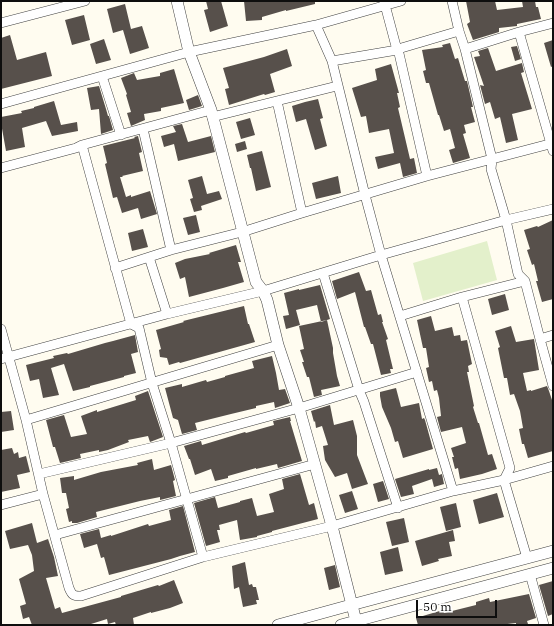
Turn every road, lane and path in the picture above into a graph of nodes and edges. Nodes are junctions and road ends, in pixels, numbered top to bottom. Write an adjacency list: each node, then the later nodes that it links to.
1 (85, 1): 6 (street)
2 (177, 1): 13 (street)
3 (401, 1): 5 (street)
4 (452, 1): 9 (street)
5 (384, 3): 8 (street); 12 (street)
6 (1, 23)
7 (553, 23): 10 (street)
8 (316, 26): 13 (street); 14 (street)
9 (459, 31): 11 (street); 12 (street)
10 (519, 32): 11 (street); 23 (street)
11 (465, 48): 24 (street)
12 (397, 49): 14 (street); 26 (street)
13 (190, 52): 15 (street); 19 (street)
14 (332, 61): 16 (street)
15 (102, 76): 18 (street); 21 (street)
16 (337, 86): 17 (street); 27 (street)
17 (277, 101): 19 (street); 29 (street)
18 (1, 104)
19 (212, 114): 20 (street); 31 (street)
20 (143, 129): 21 (street); 32 (street)
21 (121, 135): 22 (street)
22 (82, 145): 25 (street); 35 (street)
23 (552, 146): 24 (street)
24 (492, 159): 26 (street); 30 (street)
25 (1, 168)
26 (427, 176): 27 (street)
27 (365, 195): 29 (street); 33 (street)
28 (553, 209): 30 (street)
29 (302, 213): 31 (street)
30 (506, 220): 33 (street); 37 (street)
31 (242, 232): 32 (street); 38 (street)
32 (171, 250): 34 (street)
33 (381, 255): 36 (street); 41 (street)
34 (149, 257): 35 (street); 40 (street)
35 (115, 268): 42 (street)
36 (323, 273): 38 (street); 51 (street)
37 (525, 281): 39 (street); 45 (street)
38 (262, 291): 40 (street); 46 (street)
39 (462, 297): 41 (street); 58 (street)
40 (167, 314): 42 (street)
41 (400, 316): 48 (street)
42 (131, 324): 47 (street); 49 (street)
43 (1, 329): 47 (street)
44 (553, 335): 45 (street)
45 (540, 339): 50 (street)
46 (278, 346): 49 (street); 52 (street)
47 (5, 358): 53 (street)
48 (417, 372): 51 (street); 59 (street)
49 (152, 383): 53 (street); 54 (street)
50 (553, 386)
51 (359, 390): 52 (street); 63 (street)
52 (299, 408): 54 (street); 55 (street)
53 (26, 420): 57 (street)
54 (171, 443): 57 (street); 61 (street)
55 (316, 464): 61 (street); 64 (street)
56 (553, 466): 58 (street)
57 (39, 474): 60 (street)
58 (504, 480): 59 (street); 68 (street)
59 (453, 492): 63 (street)
60 (43, 494): 62 (street); 65 (street)
61 (187, 499): 65 (street); 67 (street)
62 (1, 505)
63 (398, 508): 64 (street)
64 (332, 526): 67 (street); 71 (street)
65 (55, 536): 67 (street)
66 (553, 551): 68 (street)
67 (203, 557)
68 (527, 558): 71 (street)
69 (553, 568): 70 (street)
70 (530, 574): 72 (street); 75 (street)
71 (351, 604): 72 (street); 73 (street)
72 (356, 623): 74 (street)
73 (278, 625)
74 (342, 625)
75 (544, 625)

